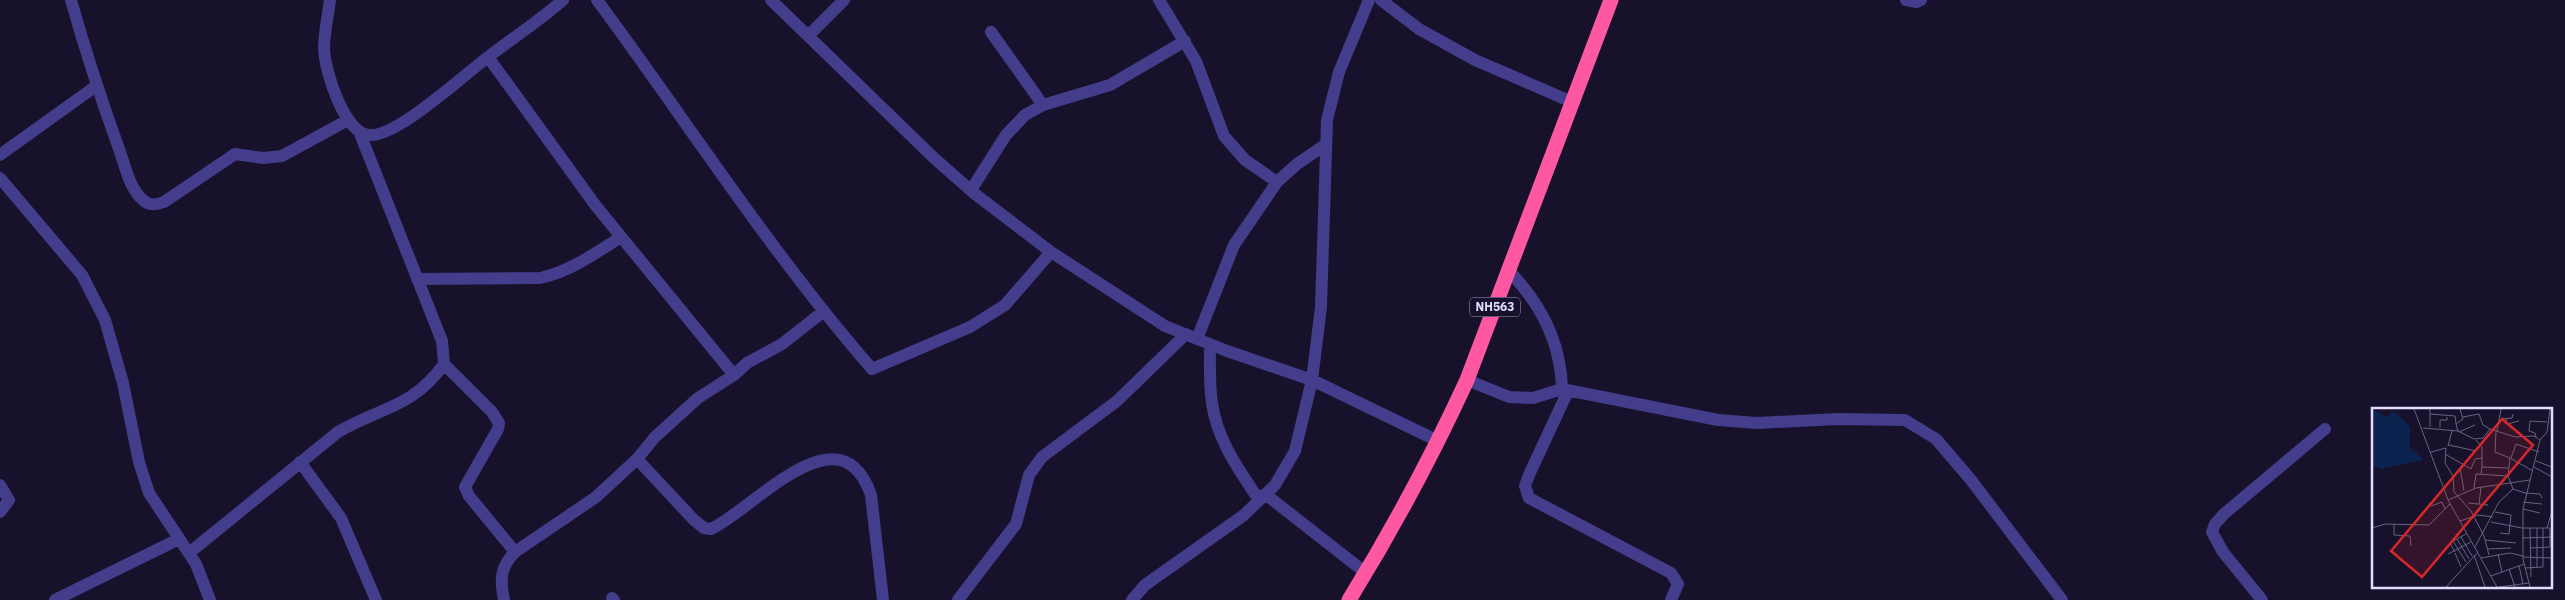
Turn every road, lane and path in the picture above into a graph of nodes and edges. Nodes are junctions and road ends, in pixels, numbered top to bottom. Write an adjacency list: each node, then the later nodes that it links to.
1 (71, 0): 17 (street)
2 (330, 0): 20 (street)
3 (563, 0): 16 (street)
4 (597, 0): 31 (street)
5 (772, 0): 14 (street)
6 (844, 0): 14 (street)
7 (1159, 0): 15 (street)
8 (1369, 0): 22 (street)
9 (1381, 0): 18 (street)
10 (1610, 0): 18 (highway, NH563)
11 (1906, 0): 12 (street)
12 (1921, 0)
13 (991, 32): 19 (street)
14 (809, 35): 26 (street)
15 (1185, 41): 19 (street); 25 (street)
16 (488, 57): 21 (street); 27 (street)
17 (96, 86): 20 (street); 23 (street)
18 (1572, 102): 29 (highway, NH563)
19 (1043, 105): 26 (street)
20 (348, 120): 21 (street)
21 (359, 131): 30 (street)
22 (1325, 145): 25 (street); 36 (street)
23 (0, 155)
24 (0, 178): 46 (street)
25 (1277, 182): 32 (street)
26 (971, 190): 28 (street)
27 (621, 237): 30 (street); 35 (street)
28 (1051, 252): 31 (street); 32 (street)
29 (1509, 271): 37 (highway, NH563); 38 (street)
30 (417, 279): 34 (street)
31 (824, 311): 35 (street)
32 (1192, 337): 33 (street); 55 (street)
33 (1210, 344): 36 (street); 44 (street)
34 (444, 364): 42 (street); 47 (street)
35 (734, 375): 41 (street)
36 (1312, 380): 40 (street); 44 (street)
37 (1467, 380): 38 (street); 40 (highway, NH563)
38 (1565, 390): 58 (street); 59 (street)
39 (2325, 429): 60 (street)
40 (1438, 441): 49 (highway, NH563)
41 (637, 459): 47 (street); 54 (street)
42 (300, 462): 48 (street); 52 (street)
43 (0, 485): 45 (street)
44 (1262, 497): 49 (street); 56 (street)
45 (0, 512)
46 (180, 539): 48 (street); 50 (street)
47 (515, 552): 53 (street)
48 (189, 553): 51 (street)
49 (1366, 573): 57 (highway, NH563)
50 (55, 600)
51 (210, 600)
52 (376, 600)
53 (504, 600)
54 (883, 600)
55 (958, 600)
56 (1132, 600)
57 (1349, 600)
58 (1671, 600)
59 (2062, 600)
60 (2262, 600)

